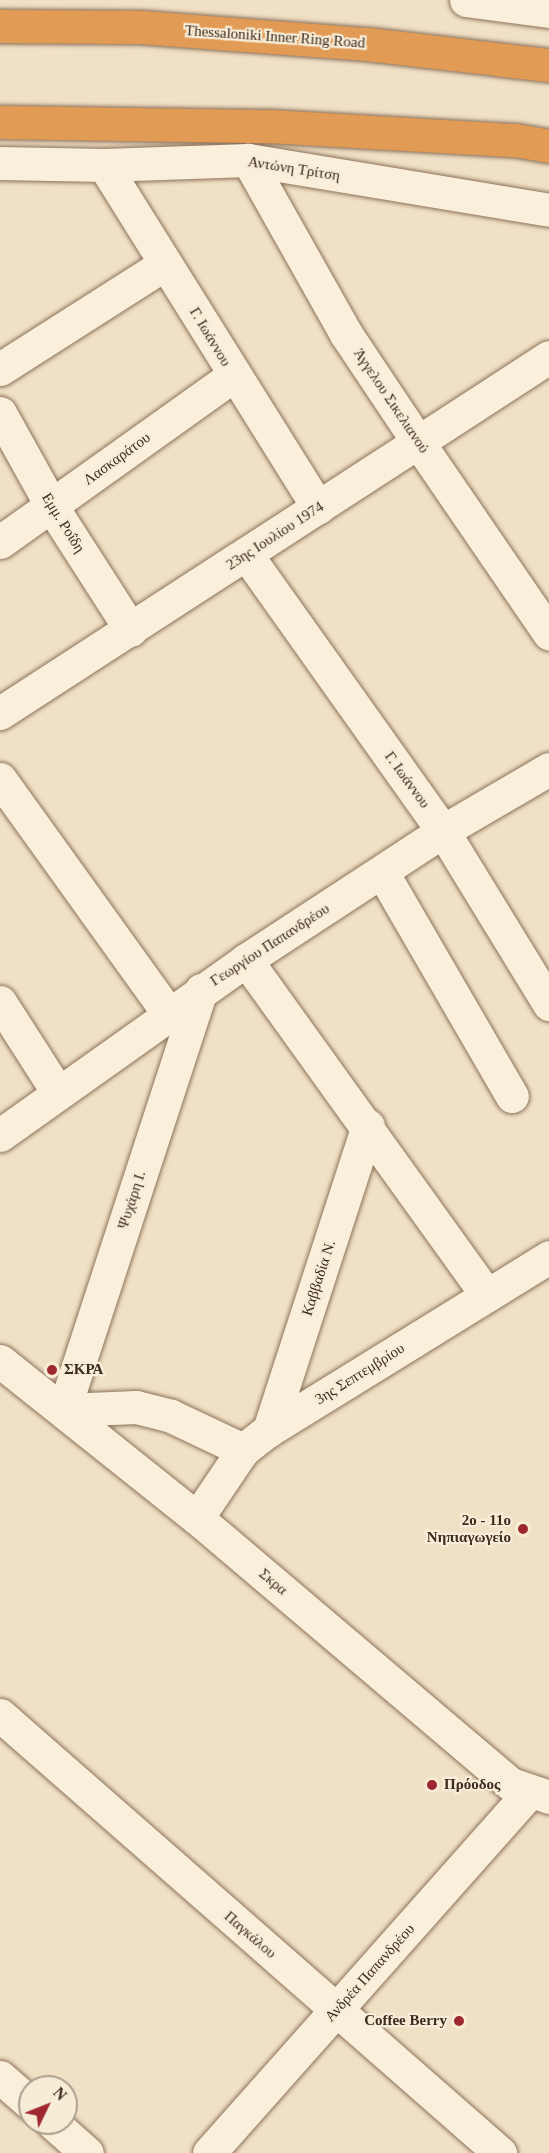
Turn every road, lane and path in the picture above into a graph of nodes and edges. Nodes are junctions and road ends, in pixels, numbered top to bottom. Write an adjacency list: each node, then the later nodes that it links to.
1 (466, 0): 2 (street)
2 (549, 11)
3 (0, 26): 4 (highway, Thessaloniki Inner Ring Road)
4 (549, 65)
5 (0, 122): 6 (highway)
6 (549, 146)
7 (248, 160): 9 (street, Αντώνη Τρίτση); 10 (street, Αντώνη Τρίτση); 16 (street, Άγγελου Σικελιανού)
8 (0, 163): 9 (street, Αντώνη Τρίτση)
9 (104, 165): 11 (street, Γ. Ιωάννου)
10 (549, 210)
11 (165, 264): 13 (street); 14 (street, Γ. Ιωάννου)
12 (549, 357): 16 (street, 23ης Ιουλίου 1974)
13 (0, 369)
14 (233, 376): 17 (street, Λασκαράτου); 18 (street, Γ. Ιωάννου)
15 (0, 413): 17 (street, Εμμ. Ροΐδη)
16 (418, 442): 18 (street, 23ης Ιουλίου 1974); 21 (street, Άγγελου Σικελιανού)
17 (52, 507): 19 (street, Λασκαράτου); 22 (street, Εμμ. Ροΐδη)
18 (318, 508): 20 (street, 23ης Ιουλίου 1974)
19 (0, 542)
20 (246, 554): 22 (street, 23ης Ιουλίου 1974); 26 (street, Γ. Ιωάννου)
21 (544, 615)
22 (131, 630): 23 (street, 23ης Ιουλίου 1974)
23 (0, 713)
24 (549, 769): 26 (street, Γεωργίου Παπανδρέου)
25 (0, 779): 32 (street)
26 (443, 831): 27 (street, Γεωργίου Παπανδρέου); 31 (street, Γ. Ιωάννου)
27 (382, 872): 28 (street, Γεωργίου Παπανδρέου); 34 (street)
28 (246, 960): 29 (street, Γεωργίου Παπανδρέου); 35 (street)
29 (201, 990): 32 (street, Γεωργίου Παπανδρέου); 40 (street, Ψυχάρη Ι.)
30 (0, 1002): 33 (street)
31 (549, 1004)
32 (168, 1013): 33 (street, Γεωργίου Παπανδρέου)
33 (57, 1091): 36 (street, Γεωργίου Παπανδρέου)
34 (512, 1096)
35 (368, 1126): 38 (street); 41 (street, Καββαδία Ν.)
36 (0, 1135)
37 (549, 1257): 38 (street, 3ης Σεπτεμβρίου)
38 (487, 1296): 41 (street, 3ης Σεπτεμβρίου)
39 (0, 1361): 40 (street, Σκρα)
40 (64, 1410): 42 (street); 43 (street, Σκρα)
41 (269, 1430): 42 (street, 3ης Σεπτεμβρίου)
42 (243, 1450): 43 (street, 3ης Σεπτεμβρίου)
43 (197, 1518): 45 (street, Σκρα)
44 (0, 1715): 46 (street, Παγκάλου)
45 (540, 1795): 46 (street, Ανδρέα Παπανδρέου)
46 (336, 2010): 51 (street, Ανδρέα Παπανδρέου); 52 (street, Παγκάλου)
47 (0, 2077): 48 (street)
48 (18, 2093)
49 (67, 2135): 50 (street)
50 (87, 2153)
51 (209, 2153)
52 (500, 2153)

